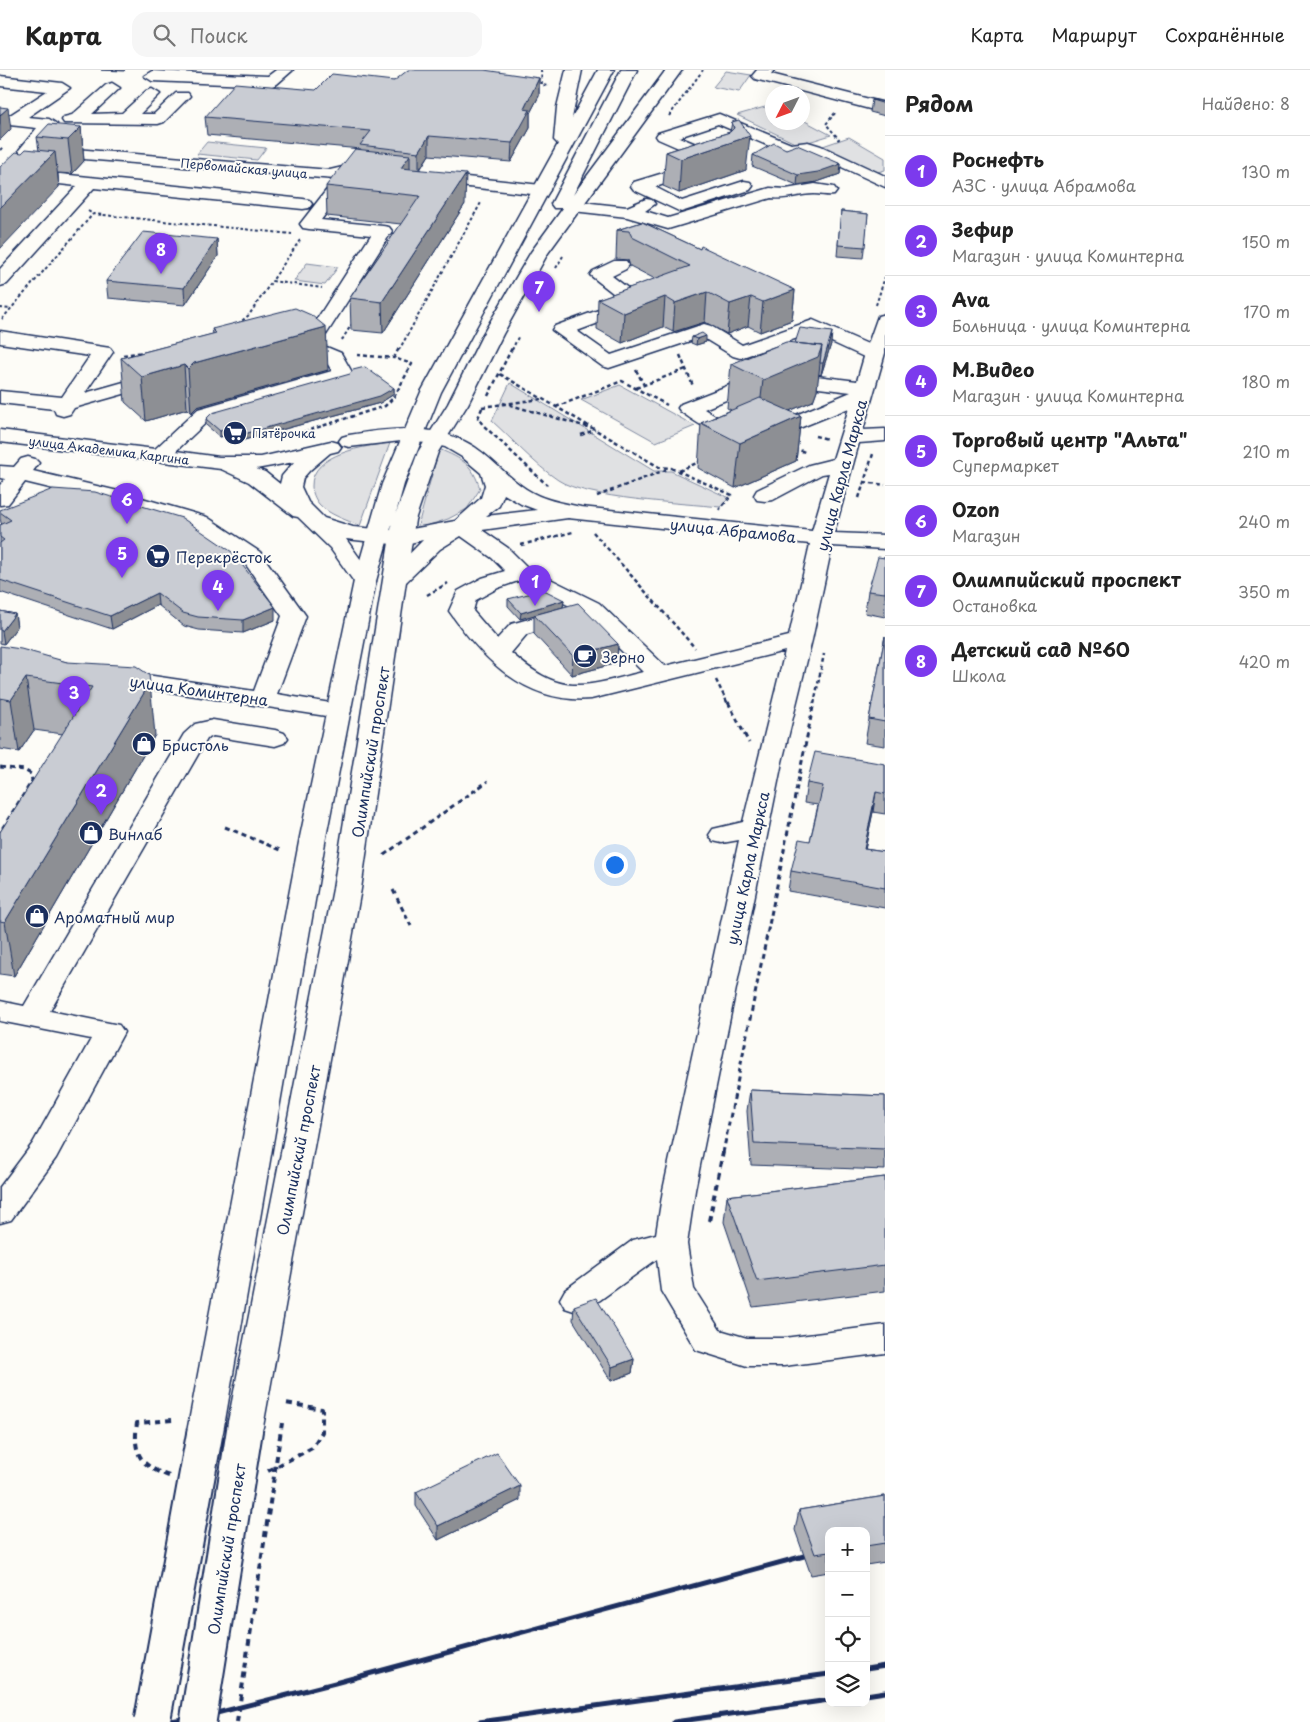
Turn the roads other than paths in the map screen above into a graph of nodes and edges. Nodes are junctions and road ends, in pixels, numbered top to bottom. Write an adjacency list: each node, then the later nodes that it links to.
1 (284, 70): 7 (main road)
2 (574, 70): 20 (main road)
3 (606, 70): 20 (main road)
4 (629, 70): 32 (main road)
5 (674, 70): 30 (main road)
6 (766, 70): 14 (main road)
7 (152, 76)
8 (0, 81): 9 (main road)
9 (62, 88): 13 (main road); 16 (main road)
10 (112, 88): 17 (main road)
11 (152, 94): 15 (main road)
12 (182, 96): 15 (main road)
13 (0, 97)
14 (885, 108)
15 (126, 118): 17 (main road)
16 (6, 119): 18 (main road)
17 (77, 119): 18 (main road)
18 (48, 124): 19 (main road)
19 (27, 150): 21 (main road, Первомайская улица); 25 (main road)
20 (560, 154): 27 (main road)
21 (351, 170): 22 (main road, Первомайская улица); 52 (main road)
22 (389, 174)
23 (417, 176): 27 (main road)
24 (879, 179): 28 (main road); 31 (main road)
25 (90, 182): 29 (main road); 34 (main road)
26 (744, 186): 28 (main road)
27 (541, 190): 43 (main road)
28 (661, 197): 31 (main road)
29 (303, 204)
30 (573, 206): 31 (main road); 32 (main road)
31 (629, 212)
32 (540, 252): 42 (main road, Олимпийский проспект)
33 (620, 264): 37 (main road)
34 (0, 280)
35 (885, 320): 37 (main road, улица Карла Маркса)
36 (0, 337): 41 (main road)
37 (874, 354): 39 (main road, улица Карла Маркса)
38 (181, 372): 41 (main road)
39 (863, 392): 44 (main road); 46 (main road); 48 (main road, улица Карла Маркса)
40 (0, 396): 41 (main road)
41 (67, 404): 49 (main road)
42 (448, 421): 47 (main road, Олимпийский проспект); 53 (main road)
43 (416, 426): 47 (main road); 51 (main road); 62 (main road)
44 (718, 426)
45 (0, 436): 49 (main road, улица Академика Каргина)
46 (762, 436)
47 (436, 438): 53 (main road); 63 (main road, Олимпийский проспект)
48 (842, 439): 50 (main road); 55 (main road, улица Карла Маркса)
49 (43, 441): 52 (main road, улица Академика Каргина); 56 (main road)
50 (880, 442)
51 (340, 444): 54 (main road); 59 (main road)
52 (159, 456): 54 (main road, улица Академика Каргина)
53 (481, 461): 60 (main road); 61 (main road)
54 (219, 463): 59 (main road)
55 (842, 464): 57 (main road); 64 (main road, улица Карла Маркса)
56 (10, 473): 58 (main road); 74 (main road)
57 (765, 495)
58 (0, 499)
59 (309, 517): 62 (main road); 68 (main road)
60 (587, 523): 61 (main road); 64 (main road, улица Абрамова)
61 (462, 526): 63 (main road); 66 (main road); 67 (main road)
62 (379, 536): 63 (main road); 68 (main road)
63 (401, 538): 67 (main road, Олимпийский проспект)
64 (822, 539): 65 (main road, улица Абрамова); 70 (main road, улица Карла Маркса)
65 (885, 542)
66 (520, 573): 69 (main road); 71 (main road)
67 (397, 578): 86 (main road, Олимпийский проспект, bridge)
68 (365, 582): 75 (main road)
69 (591, 608): 71 (main road); 73 (main road)
70 (813, 643): 73 (main road); 77 (main road, улица Карла Маркса)
71 (499, 652): 73 (main road)
72 (89, 674): 74 (main road, улица Коминтерна)
73 (659, 674)
74 (263, 700): 75 (main road, улица Коминтерна)
75 (339, 711): 85 (main road, bridge)
76 (275, 738): 80 (main road)
77 (751, 814): 78 (main road); 82 (main road, улица Карла Маркса)
78 (722, 835)
79 (0, 1011): 80 (main road)
80 (32, 1017): 81 (main road)
81 (0, 1211)
82 (671, 1244): 83 (main road); 84 (main road, улица Карла Маркса)
83 (577, 1299)
84 (885, 1339)
85 (152, 1722)
86 (198, 1722)

